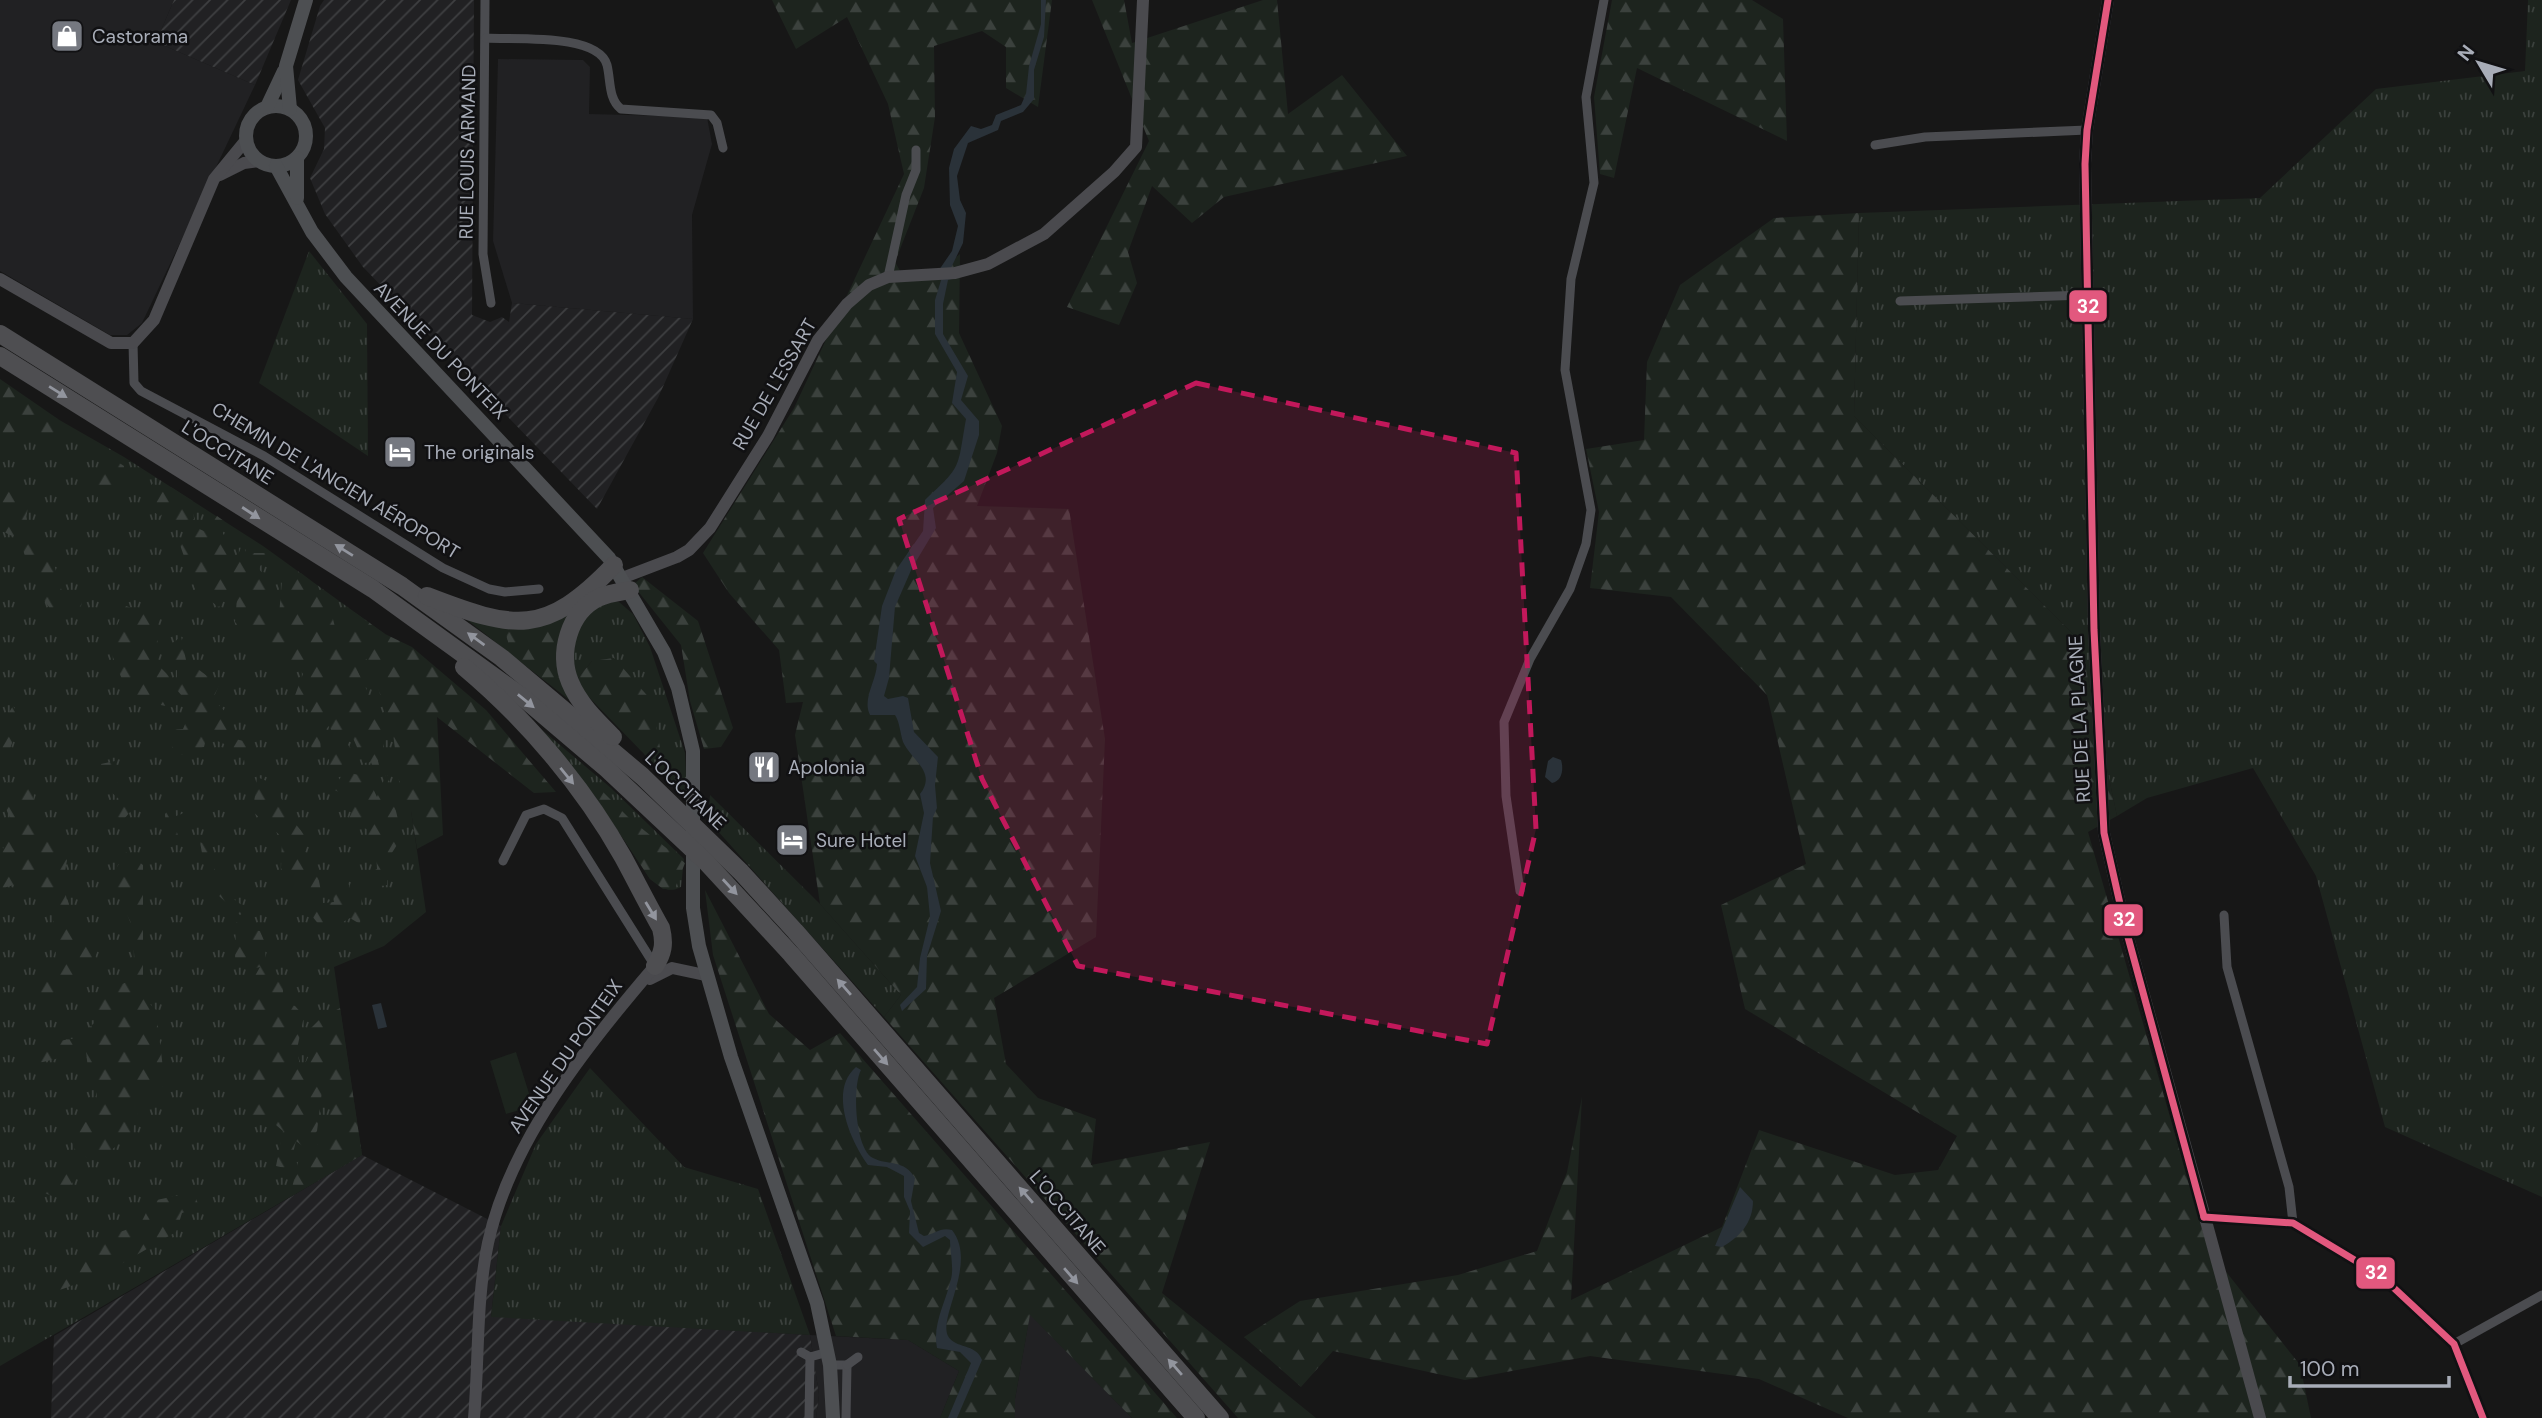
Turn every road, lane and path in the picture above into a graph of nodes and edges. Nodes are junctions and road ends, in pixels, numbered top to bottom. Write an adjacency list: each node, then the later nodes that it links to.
1 (306, 0): 7 (main road)
2 (485, 0): 6 (street, RUE LOUIS ARMAND)
3 (1143, 0): 20 (street, RUE DE L'ESSART)
4 (1604, 0): 34 (street)
5 (2108, 0): 10 (street, RUE DE LA PLAGNE)
6 (486, 38): 13 (street); 24 (street, RUE LOUIS ARMAND)
7 (286, 66): 8 (main road); 9 (main road)
8 (267, 107): 9 (main road); 11 (main road)
9 (290, 109): 15 (main road)
10 (2087, 130): 12 (street); 22 (street, RUE DE LA PLAGNE)
11 (246, 140): 16 (main road); 18 (street)
12 (1875, 145)
13 (723, 148)
14 (916, 150): 20 (street)
15 (297, 158): 17 (main road); 19 (main road, AVENUE DU PONTEIX)
16 (259, 160): 17 (main road); 18 (street)
17 (276, 166): 19 (main road, AVENUE DU PONTEIX)
18 (214, 179): 26 (street)
19 (297, 199): 28 (main road, AVENUE DU PONTEIX)
20 (888, 277): 28 (street, RUE DE L'ESSART)
21 (0, 279): 26 (street)
22 (2087, 295): 23 (street); 39 (street, RUE DE LA PLAGNE)
23 (1900, 301)
24 (491, 303)
25 (0, 334): 29 (highway, L'OCCITANE, one-way to 25)
26 (133, 343): 30 (street, CHEMIN DE L'ANCIEN AÉROPORT)
27 (0, 356): 31 (highway, L'OCCITANE, one-way to 31)
28 (622, 578): 29 (highway); 32 (highway); 37 (main road, AVENUE DU PONTEIX)
29 (402, 586): 32 (highway, L'OCCITANE, one-way to 29)
30 (539, 589)
31 (431, 631): 36 (highway, one-way to 36); 52 (highway, L'OCCITANE, one-way to 52)
32 (642, 776): 53 (highway, L'OCCITANE, one-way to 32)
33 (503, 861): 36 (street)
34 (1520, 891)
35 (2224, 915): 40 (street)
36 (654, 966): 38 (street, AVENUE DU PONTEIX)
37 (705, 975): 38 (street); 46 (main road)
38 (632, 992): 48 (street, AVENUE DU PONTEIX)
39 (2204, 1217): 40 (street); 54 (street, RUE DE LA PLAGNE)
40 (2293, 1223): 42 (street)
41 (2542, 1295): 42 (street)
42 (2454, 1344): 55 (street)
43 (801, 1352): 44 (street)
44 (810, 1357): 46 (street); 49 (street)
45 (858, 1357): 47 (street)
46 (829, 1358): 47 (street); 50 (main road)
47 (847, 1365): 51 (street)
48 (474, 1418)
49 (809, 1418)
50 (833, 1418)
51 (846, 1418)
52 (1196, 1418)
53 (1220, 1418)
54 (2260, 1418)
55 (2483, 1418)

